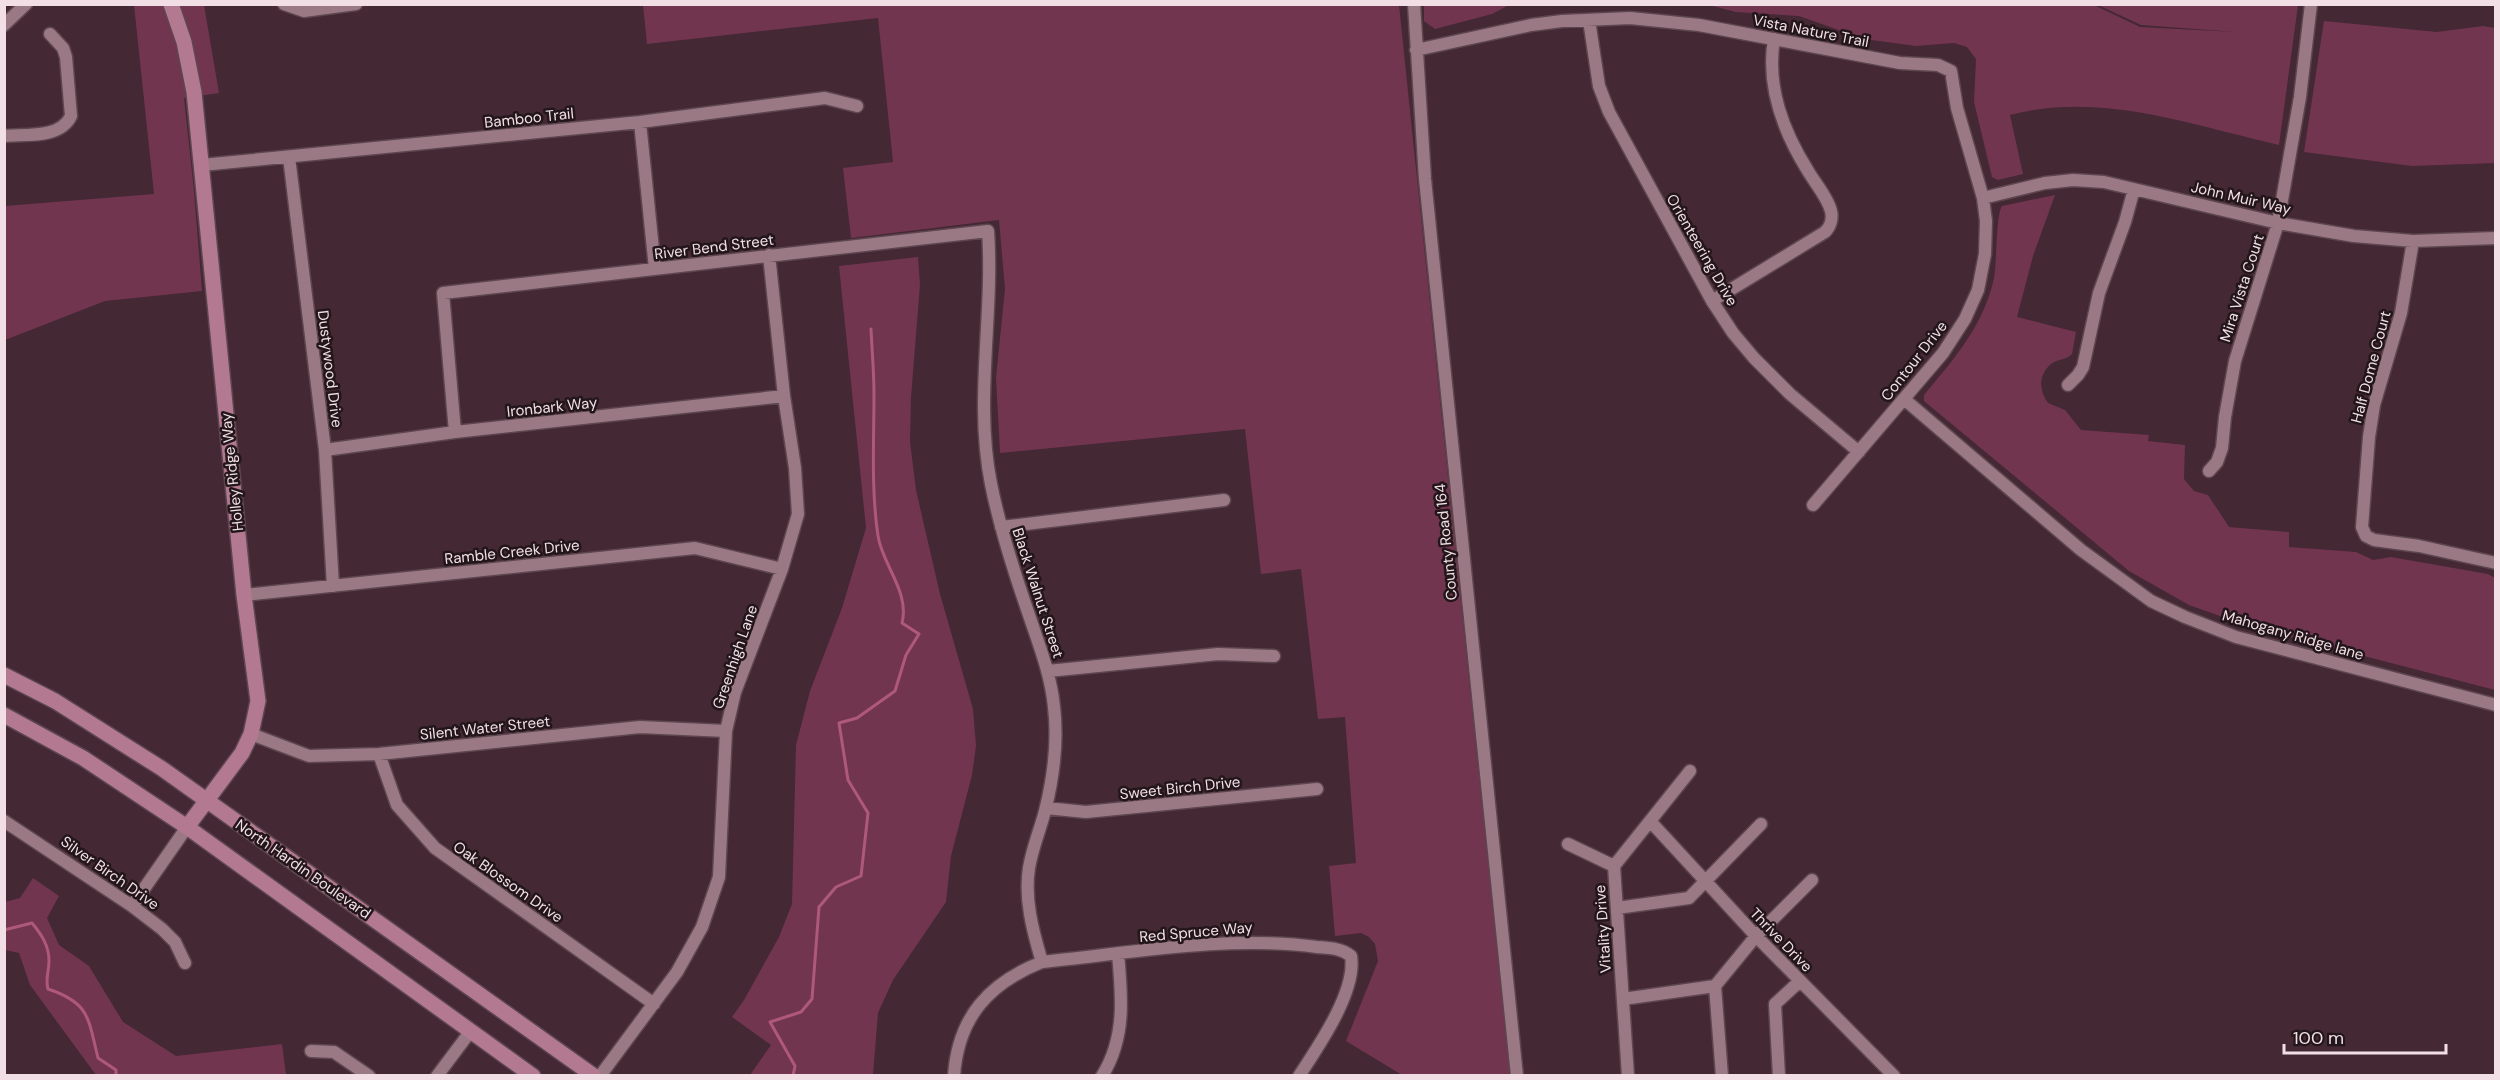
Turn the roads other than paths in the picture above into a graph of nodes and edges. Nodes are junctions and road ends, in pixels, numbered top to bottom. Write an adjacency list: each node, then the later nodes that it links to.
1 (26, 4): 8 (street)
2 (171, 4): 17 (street, Holley Ridge Way)
3 (356, 4): 6 (street)
4 (1414, 4): 11 (street, County Road 164)
5 (2311, 4): 20 (street, Mira Vista Court)
6 (285, 5)
7 (1589, 20): 10 (street, Vista Nature Trail); 11 (street, Vista Nature Trail); 26 (street, Orienteering Drive)
8 (4, 25)
9 (50, 34): 15 (street)
10 (1774, 39): 12 (street, Vista Nature Trail); 26 (street)
11 (1416, 50): 82 (street, County Road 164)
12 (1951, 71): 19 (street, Contour Drive)
13 (857, 106): 14 (street, Bamboo Trail)
14 (640, 122): 16 (street, Bamboo Trail); 25 (street)
15 (4, 136)
16 (289, 157): 17 (street, Bamboo Trail); 31 (street, Dustywood Drive)
17 (202, 165): 40 (street, Holley Ridge Way)
18 (2134, 189): 19 (street, John Muir Way); 20 (street, John Muir Way); 27 (street)
19 (1983, 198): 29 (street, Contour Drive)
20 (2278, 223): 23 (street, John Muir Way); 33 (street, Mira Vista Court)
21 (988, 231): 24 (street, River Bend Street); 36 (street, Black Walnut Street)
22 (2496, 238): 23 (street, John Muir Way)
23 (2413, 241): 37 (street, Half Dome Court)
24 (769, 255): 25 (street, River Bend Street); 28 (street, Greenhigh Lane)
25 (655, 268): 30 (street, River Bend Street)
26 (1712, 301): 32 (street, Orienteering Drive)
27 (2068, 385)
28 (784, 396): 30 (street, Ironbark Way); 38 (street, Greenhigh Lane)
29 (1904, 399): 32 (street, Contour Drive); 44 (street, Mahogany Ridge lane)
30 (455, 432): 31 (street, Ironbark Way)
31 (325, 450): 39 (street, Dustywood Drive)
32 (1860, 452): 35 (street, Contour Drive)
33 (2209, 471)
34 (1224, 500): 36 (street)
35 (1813, 505)
36 (1001, 527): 42 (street, Black Walnut Street)
37 (2496, 563)
38 (782, 569): 39 (street, Ramble Creek Drive); 46 (street, Greenhigh Lane)
39 (333, 586): 40 (street, Ramble Creek Drive)
40 (244, 595): 47 (street, Holley Ridge Way)
41 (1274, 656): 42 (street)
42 (1048, 671): 52 (street, Black Walnut Street)
43 (4, 675): 51 (street, North Hardin Boulevard)
44 (2496, 705)
45 (4, 715): 56 (street)
46 (726, 731): 48 (street, Silent Water Street); 70 (street, Greenhigh Lane)
47 (251, 734): 48 (street, Silent Water Street); 51 (street, Holley Ridge Way)
48 (379, 754): 70 (street, Oak Blossom Drive)
49 (1690, 771): 54 (street, Vitality Drive)
50 (1317, 789): 52 (street, Sweet Birch Drive)
51 (207, 801): 56 (street, Holley Ridge Way); 77 (street, North Hardin Boulevard)
52 (1046, 808): 65 (street, Black Walnut Street)
53 (4, 820): 61 (street, Silver Birch Drive)
54 (1650, 821): 58 (street, Vitality Drive); 60 (street, Thrive Drive)
55 (1761, 824): 60 (street)
56 (187, 827): 61 (street, Holley Ridge Way); 71 (street)
57 (1568, 844): 58 (street)
58 (1614, 866): 62 (street, Vitality Drive)
59 (1812, 880): 63 (street)
60 (1706, 882): 62 (street); 63 (street, Thrive Drive)
61 (132, 906): 66 (street, Silver Birch Drive)
62 (1617, 908): 69 (street, Vitality Drive)
63 (1756, 936): 67 (street, Thrive Drive); 68 (street)
64 (1119, 954): 65 (street, Red Spruce Way); 80 (street); 81 (street, Red Spruce Way)
65 (1042, 962): 79 (street, Red Spruce Way)
66 (185, 963)
67 (1800, 981): 73 (street, Thrive Drive); 85 (street)
68 (1714, 986): 69 (street); 84 (street)
69 (1623, 999): 83 (street, Vitality Drive)
70 (654, 1004): 78 (street, Greenhigh Lane)
71 (470, 1032): 75 (street); 76 (street)
72 (311, 1051): 74 (street)
73 (1890, 1074)
74 (369, 1076)
75 (437, 1076)
76 (533, 1076)
77 (594, 1076)
78 (600, 1076)
79 (954, 1076)
80 (1102, 1076)
81 (1299, 1076)
82 (1517, 1076)
83 (1628, 1076)
84 (1722, 1076)
85 (1779, 1076)

